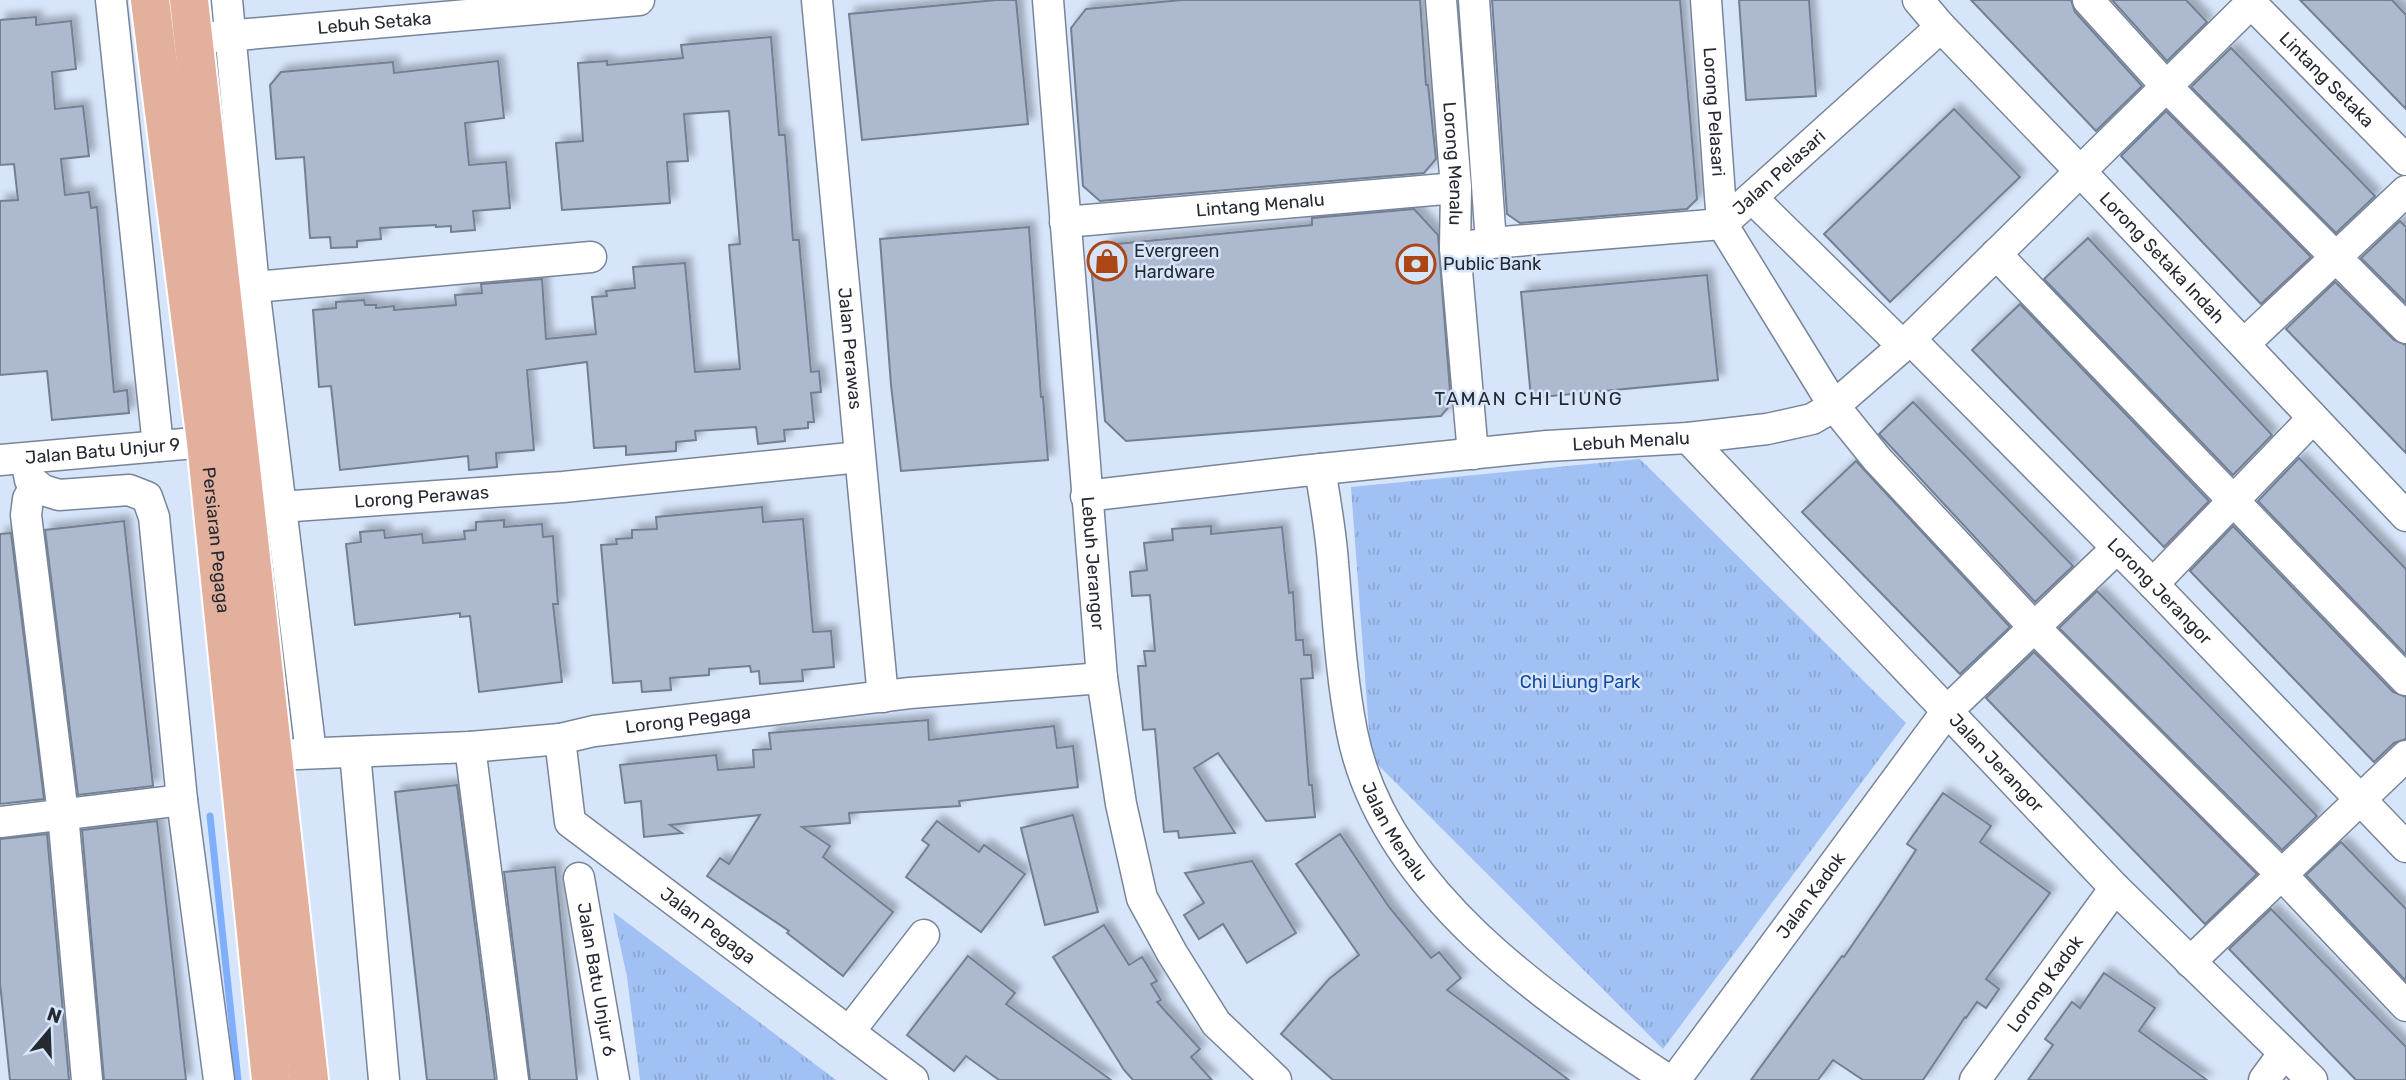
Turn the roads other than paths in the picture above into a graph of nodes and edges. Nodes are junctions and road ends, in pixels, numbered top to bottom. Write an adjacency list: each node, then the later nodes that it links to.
1 (111, 0): 39 (street)
2 (150, 0): 38 (main road, Persiaran Pegaga)
3 (189, 0): 17 (main road, Persiaran Pegaga)
4 (228, 0): 16 (street)
5 (639, 0): 14 (street, Lebuh Setaka)
6 (817, 0): 41 (street, Jalan Perawas)
7 (1048, 0): 24 (street, Lebuh Jerangor)
8 (1441, 0): 21 (street, Lorong Menalu)
9 (1474, 0): 26 (street, Lorong Menalu)
10 (1706, 0): 25 (street, Lorong Pelasari)
11 (1918, 0): 15 (street, Lorong Setaka Indah)
12 (2088, 0): 18 (street)
13 (2250, 2): 18 (street, Lebuh Menalu); 19 (street, Lintang Setaka)
14 (548, 4): 16 (street, Lebuh Setaka)
15 (1941, 27): 20 (street, Lorong Setaka Indah); 23 (street, Jalan Pelasari)
16 (231, 35): 17 (street, Lebuh Setaka); 31 (street)
17 (193, 40): 58 (main road, Persiaran Pegaga)
18 (2166, 86): 20 (street, Lebuh Menalu); 29 (street)
19 (2406, 160)
20 (2080, 171): 28 (street, Lebuh Menalu); 34 (street, Lorong Setaka Indah)
21 (1456, 188): 24 (street, Lintang Menalu); 27 (street, Lorong Menalu)
22 (2406, 191): 29 (street)
23 (1753, 198): 25 (street, Jalan Pelasari); 33 (street, Lorong Jerangor)
24 (1065, 222): 44 (street, Lebuh Jerangor)
25 (1722, 224): 26 (street, Jalan Pelasari); 35 (street)
26 (1492, 243): 27 (street, Jalan Pelasari)
27 (1455, 248): 40 (street, Lorong Menalu)
28 (1996, 254): 33 (street, Lebuh Menalu); 45 (street)
29 (2337, 256): 32 (street); 34 (street)
30 (591, 257): 31 (street)
31 (254, 287): 46 (street)
32 (2406, 328)
33 (1906, 343): 35 (street, Lebuh Menalu); 48 (street, Lorong Jerangor)
34 (2244, 344): 36 (street, Lorong Setaka Indah)
35 (1834, 406): 37 (street, Lebuh Menalu); 50 (street)
36 (2313, 418): 45 (street); 47 (street, Lorong Setaka Indah)
37 (1688, 439): 40 (street, Lebuh Menalu); 54 (street, Jalan Jerangor)
38 (206, 442): 39 (street, Jalan Batu Unjur 9); 58 (main road, Persiaran Pegaga)
39 (158, 446): 42 (street, Jalan Batu Unjur 9)
40 (1473, 454): 43 (street, Lebuh Menalu)
41 (860, 457): 46 (street, Lorong Perawas); 53 (street, Jalan Perawas)
42 (21, 468): 60 (street); 62 (street)
43 (1320, 469): 44 (street, Lebuh Menalu); 82 (street, Jalan Menalu)
44 (1086, 496): 51 (street, Lebuh Jerangor)
45 (2233, 501): 49 (street); 52 (street)
46 (280, 507): 58 (street)
47 (2406, 516)
48 (2117, 548): 49 (street, Lorong Jerangor); 50 (street, Jalan Kadok)
49 (2153, 584): 61 (street, Lorong Jerangor)
50 (2034, 627): 54 (street, Jalan Kadok); 65 (street)
51 (1102, 678): 53 (street, Lorong Pegaga); 81 (street, Lebuh Jerangor)
52 (2406, 680)
53 (883, 697): 55 (street, Lorong Pegaga)
54 (1947, 711): 67 (street, Jalan Jerangor); 83 (street, Jalan Kadok)
55 (560, 738): 56 (street, Lorong Pegaga); 71 (street, Jalan Pegaga)
56 (470, 747): 57 (street, Lorong Pegaga); 78 (street)
57 (355, 752): 58 (street, Lorong Pegaga); 77 (street)
58 (275, 755): 75 (main road, Persiaran Pegaga); 76 (main road, Persiaran Pegaga)
59 (2406, 756): 61 (street)
60 (182, 800): 62 (street); 74 (street)
61 (2359, 800): 64 (street, Lorong Jerangor); 65 (street)
62 (63, 814): 63 (street); 73 (street)
63 (0, 822)
64 (2406, 847)
65 (2282, 874): 69 (street); 70 (street)
66 (579, 878): 79 (street, Jalan Batu Unjur 6)
67 (2115, 888): 69 (street, Jalan Jerangor); 84 (street, Lorong Kadok)
68 (924, 935): 71 (street)
69 (2190, 962): 72 (street, Jalan Jerangor)
70 (2406, 1006)
71 (849, 1032): 80 (street, Jalan Pegaga)
72 (2283, 1054): 85 (street); 86 (street, Jalan Jerangor)
73 (87, 1080)
74 (219, 1080)
75 (271, 1080)
76 (309, 1080)
77 (384, 1080)
78 (513, 1080)
79 (614, 1080)
80 (913, 1080)
81 (1276, 1080)
82 (1668, 1080)
83 (1675, 1080)
84 (1975, 1080)
85 (2264, 1080)
86 (2312, 1080)

